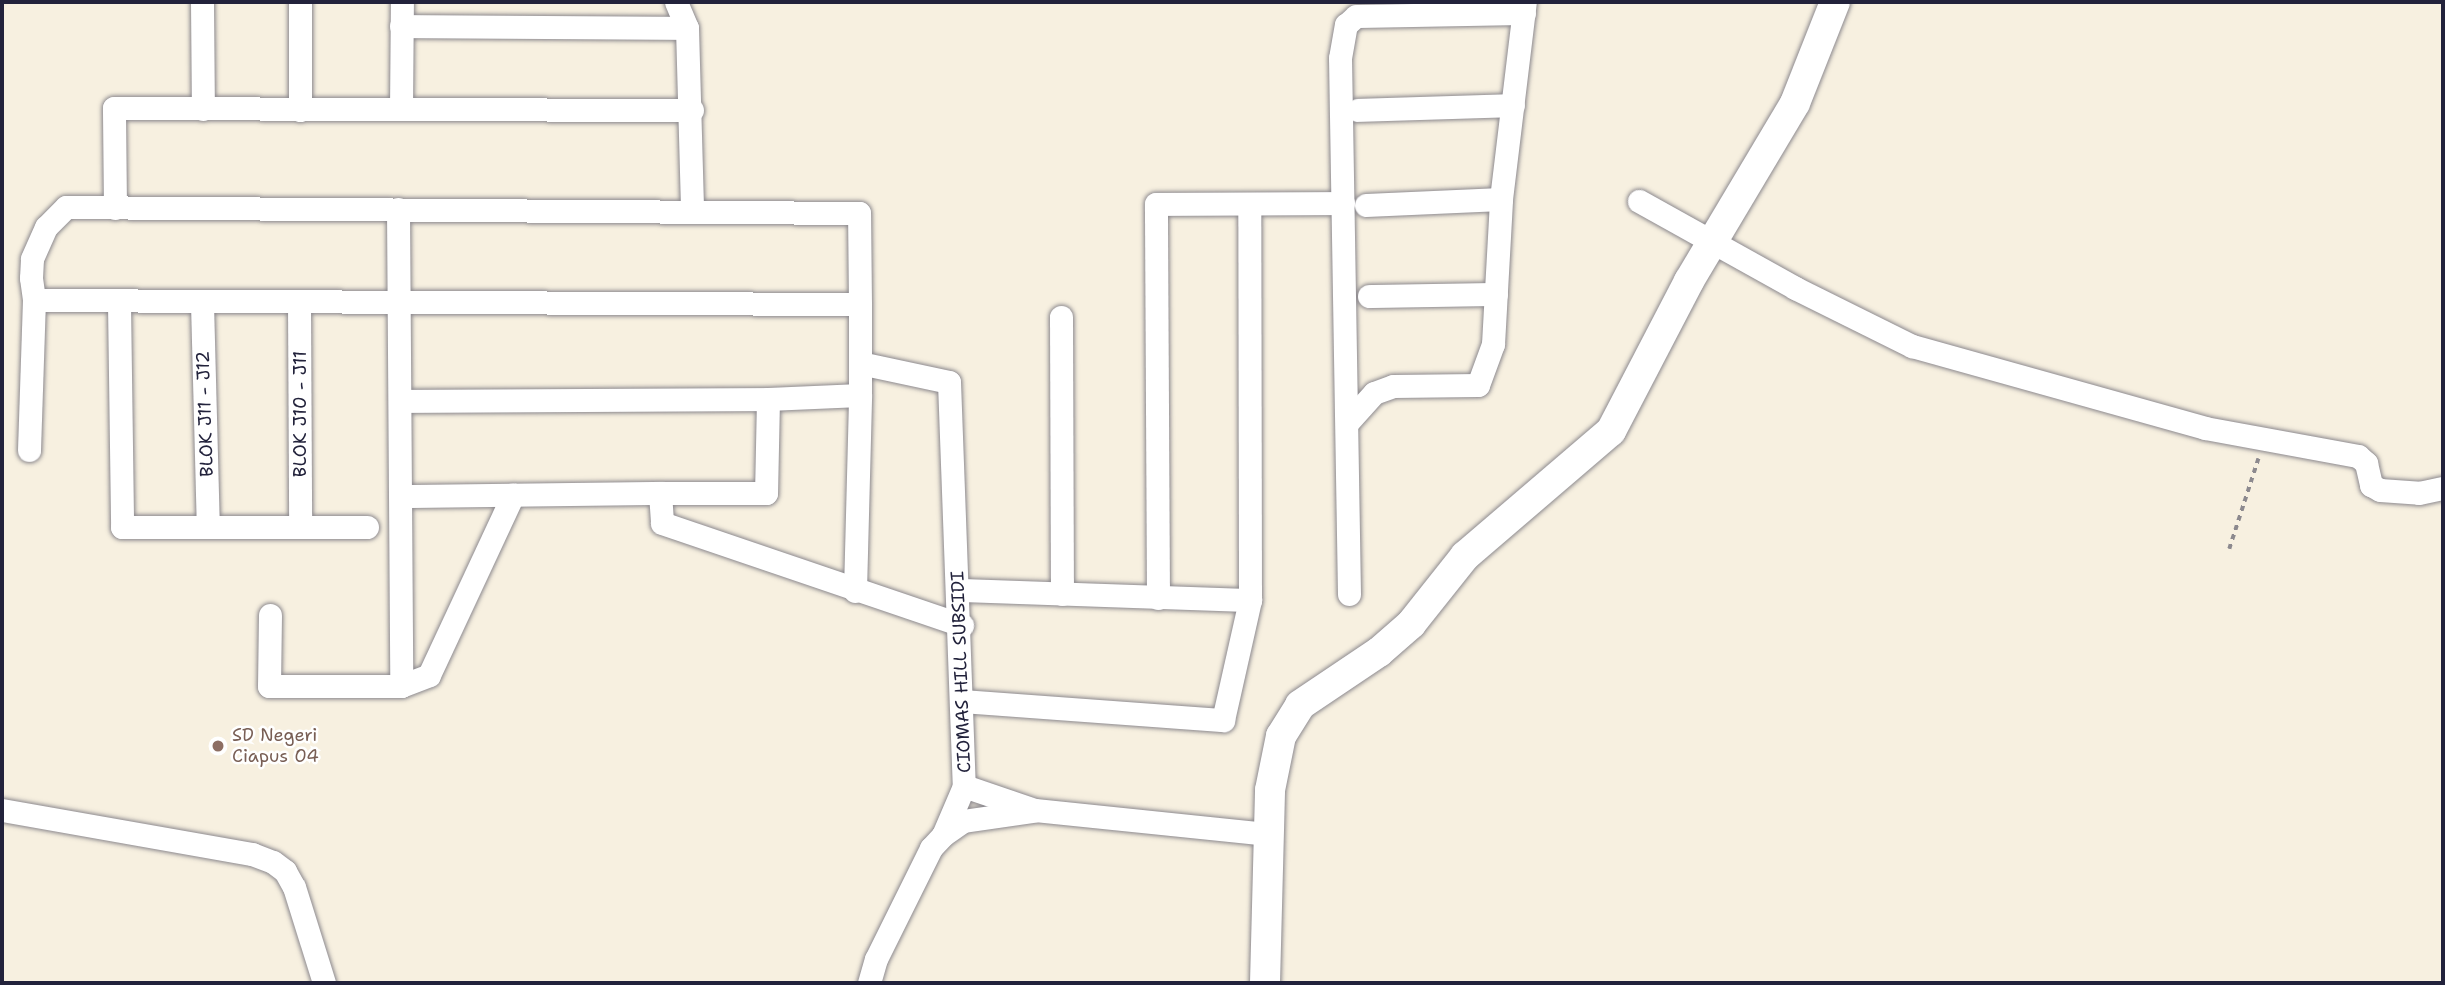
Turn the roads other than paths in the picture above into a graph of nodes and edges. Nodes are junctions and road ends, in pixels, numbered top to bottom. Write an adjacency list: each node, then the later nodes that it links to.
1 (202, 2): 11 (street)
2 (300, 2): 13 (street)
3 (401, 2): 8 (street)
4 (676, 2): 9 (street)
5 (1835, 2): 23 (street)
6 (1525, 7): 7 (street); 10 (street)
7 (1423, 8): 19 (street)
8 (401, 26): 9 (street); 12 (street)
9 (687, 28): 14 (street)
10 (1513, 105): 15 (street); 16 (street)
11 (203, 108): 13 (street); 20 (street)
12 (401, 109): 13 (street); 14 (street)
13 (300, 110)
14 (692, 110): 22 (street)
15 (1358, 110)
16 (1501, 199): 19 (street); 24 (street)
17 (1639, 201): 23 (street)
18 (1249, 204): 19 (street); 50 (street); 51 (street)
19 (1355, 204): 37 (street)
20 (115, 208): 21 (street); 26 (street)
21 (398, 209): 22 (street); 30 (street)
22 (692, 212): 31 (street)
23 (1713, 241): 39 (street); 59 (street)
24 (1496, 294): 25 (street); 37 (street)
25 (1369, 296)
26 (34, 300): 27 (street); 38 (street)
27 (119, 303): 28 (street); 43 (street)
28 (202, 303): 29 (street); 43 (street, BLOK J11 - J12)
29 (299, 303): 30 (street); 44 (street, BLOK J10 - J11)
30 (400, 303): 31 (street); 36 (street)
31 (860, 304): 33 (street)
32 (1061, 317): 48 (street)
33 (860, 363): 34 (street); 46 (street, CIOMAS HILL SUBSIDI)
34 (860, 395): 35 (street); 47 (street)
35 (768, 399): 36 (street); 40 (street)
36 (401, 401): 42 (street)
37 (1346, 423): 49 (street)
38 (29, 450)
39 (2443, 488)
40 (660, 493): 41 (street); 47 (street)
41 (513, 495): 42 (street); 54 (street)
42 (402, 496): 54 (street)
43 (208, 525): 44 (street)
44 (300, 525): 45 (street)
45 (367, 527)
46 (959, 590): 48 (street); 53 (street, CIOMAS HILL SUBSIDI)
47 (855, 591): 53 (street)
48 (1062, 594): 50 (street)
49 (1349, 594)
50 (1158, 598): 51 (street)
51 (1250, 600): 55 (street)
52 (270, 615): 54 (street)
53 (962, 625): 55 (street, CIOMAS HILL SUBSIDI)
54 (401, 686)
55 (963, 701): 56 (street, CIOMAS HILL SUBSIDI)
56 (964, 786): 58 (street, CIOMAS HILL SUBSIDI); 60 (street)
57 (2, 810): 61 (street)
58 (1035, 810): 59 (street, CIOMAS HILL SUBSIDI); 60 (street)
59 (1269, 834): 63 (street)
60 (943, 835): 62 (street)
61 (324, 983)
62 (869, 983)
63 (1265, 983)

